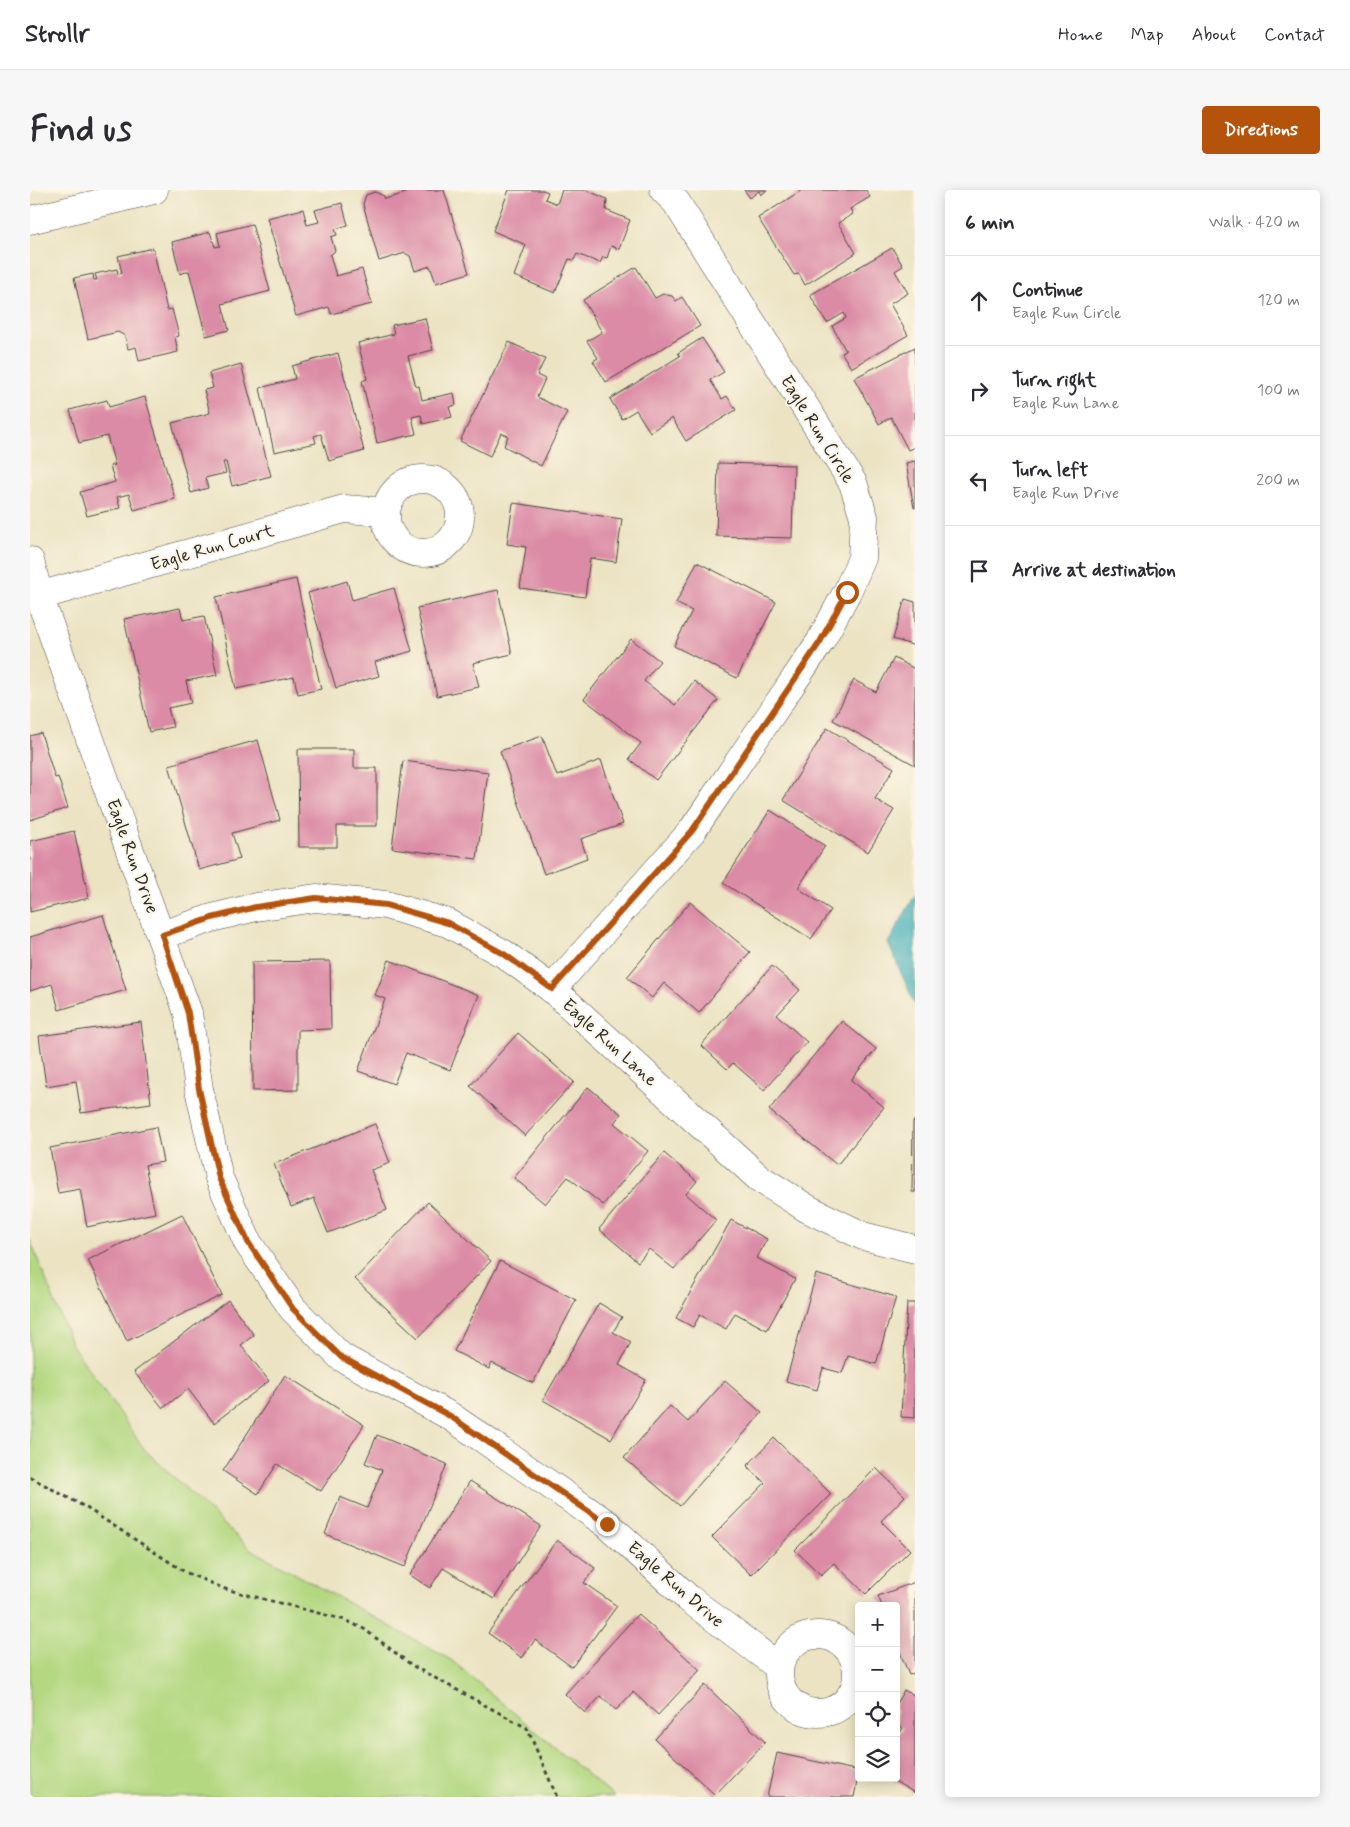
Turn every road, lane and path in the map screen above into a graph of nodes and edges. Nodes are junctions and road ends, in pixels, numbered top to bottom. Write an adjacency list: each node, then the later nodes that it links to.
1 (154, 190): 3 (street)
2 (664, 190): 8 (street, Eagle Run Circle)
3 (30, 220)
4 (386, 512): 6 (street, Eagle Run Court)
5 (30, 561): 6 (street, Eagle Run Drive)
6 (39, 596): 7 (street, Eagle Run Drive)
7 (162, 935): 8 (street, Eagle Run Lane); 11 (street, Eagle Run Drive)
8 (552, 989): 9 (street, Eagle Run Lane)
9 (915, 1249)
10 (30, 1477): 12 (path)
11 (779, 1667)
12 (557, 1797)

